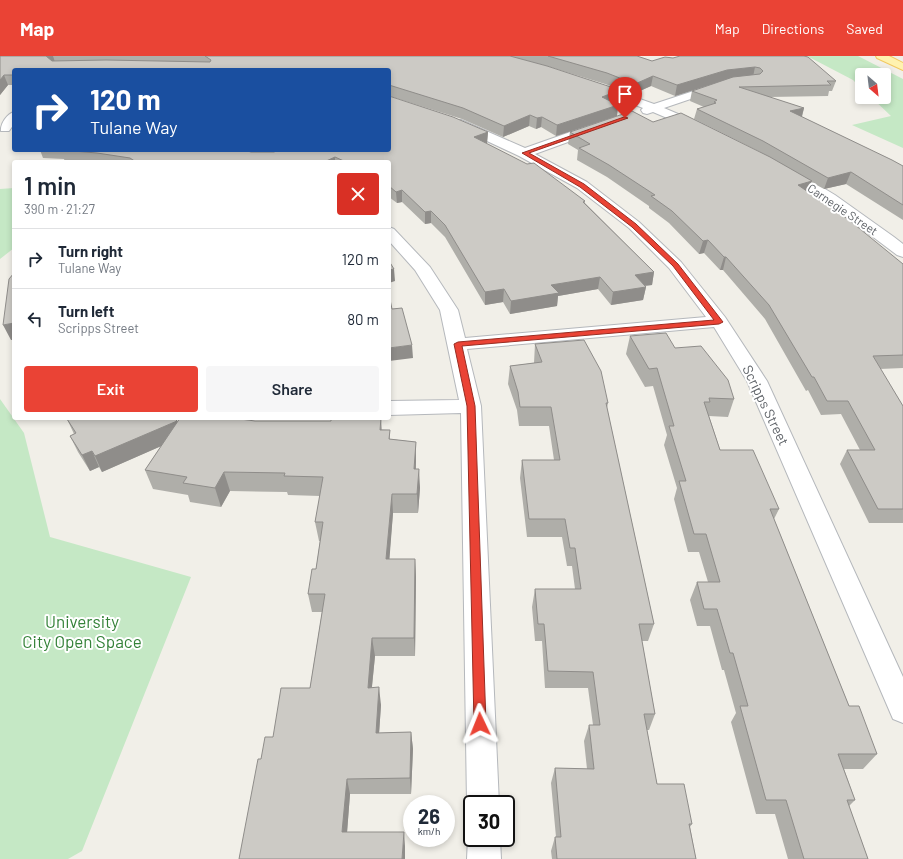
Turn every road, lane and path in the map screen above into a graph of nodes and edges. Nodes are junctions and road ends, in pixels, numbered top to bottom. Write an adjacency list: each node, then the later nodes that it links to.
1 (881, 56): 2 (main road)
2 (903, 67)
3 (578, 80): 5 (street)
4 (729, 83): 5 (street)
5 (654, 108): 6 (street); 11 (street)
6 (633, 115)
7 (443, 118): 12 (street, Scripps Street)
8 (12, 119): 10 (street)
9 (611, 123): 12 (street)
10 (6, 128)
11 (711, 133)
12 (524, 153): 16 (street, Scripps Street)
13 (771, 164): 15 (street, Carnegie Street)
14 (391, 234): 17 (street)
15 (903, 252)
16 (719, 322): 17 (street); 20 (street, Scripps Street)
17 (458, 344): 18 (street)
18 (471, 406): 19 (street); 21 (street)
19 (391, 408)
20 (903, 709)
21 (483, 795)
22 (484, 847): 23 (street)
23 (484, 859)

